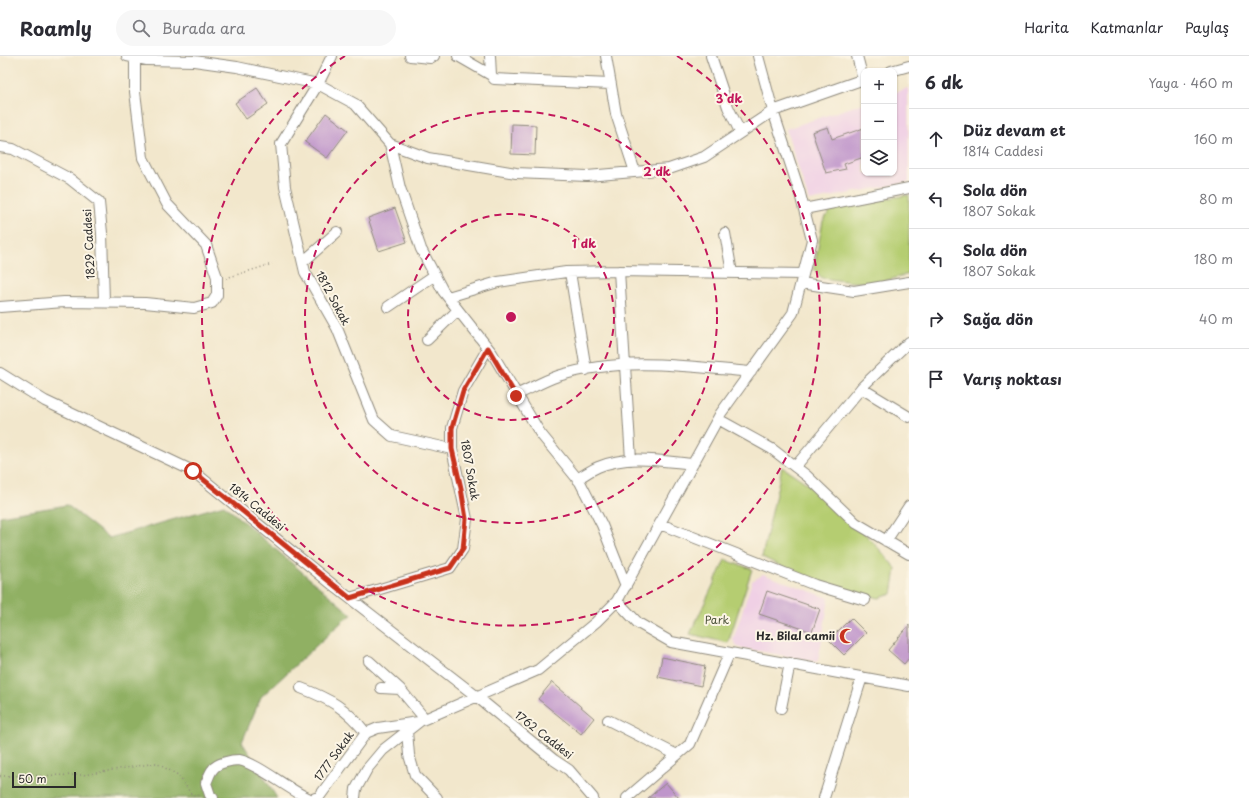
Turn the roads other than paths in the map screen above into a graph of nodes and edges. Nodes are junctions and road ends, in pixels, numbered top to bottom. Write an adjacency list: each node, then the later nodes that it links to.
1 (332, 56): 18 (street, 1812 Sokak)
2 (410, 56): 3 (street)
3 (434, 56)
4 (458, 56): 16 (street)
5 (490, 56): 16 (street)
6 (606, 56): 19 (street)
7 (711, 56): 21 (street)
8 (758, 56): 20 (street)
9 (857, 56): 14 (street)
10 (131, 57): 11 (street); 37 (street)
11 (148, 58): 12 (street)
12 (195, 58): 18 (street)
13 (909, 66): 15 (street)
14 (861, 69)
15 (897, 69)
16 (491, 75): 19 (street)
17 (861, 80): 20 (street)
18 (318, 84): 22 (street); 29 (street, 1812 Sokak)
19 (611, 84): 24 (street)
20 (773, 111): 21 (street); 26 (street)
21 (740, 132): 24 (street)
22 (390, 144): 24 (street); 33 (street)
23 (0, 147): 37 (street, 1829 Caddesi)
24 (636, 172)
25 (909, 188): 26 (street)
26 (804, 209): 34 (street)
27 (337, 232): 29 (street)
28 (725, 233): 32 (street)
29 (303, 262): 52 (street, 1812 Sokak)
30 (619, 271): 31 (street); 32 (street); 44 (street)
31 (570, 272): 36 (street); 45 (street)
32 (732, 273): 34 (street)
33 (435, 276): 36 (street); 39 (street)
34 (802, 278): 35 (street); 46 (street)
35 (909, 282)
36 (448, 297): 40 (street)
37 (104, 302): 38 (street)
38 (0, 307)
39 (388, 307)
40 (458, 310): 41 (street); 43 (street)
41 (427, 340)
42 (909, 342): 48 (street)
43 (488, 348): 49 (street); 52 (street, 1807 Sokak)
44 (625, 365): 45 (street); 46 (street); 53 (street)
45 (586, 370): 49 (street)
46 (751, 372): 51 (street)
47 (0, 373): 62 (street, 1814 Caddesi)
48 (861, 388): 50 (street); 55 (street)
49 (516, 396): 56 (street)
50 (909, 417)
51 (718, 419): 54 (street); 55 (street)
52 (452, 449): 62 (street, 1807 Sokak)
53 (630, 460): 54 (street); 56 (street)
54 (693, 464): 58 (street)
55 (795, 467): 59 (street)
56 (577, 479): 61 (street)
57 (909, 506): 59 (street)
58 (660, 524): 61 (street); 63 (street)
59 (886, 541): 60 (street)
60 (909, 554)
61 (626, 586): 64 (street)
62 (350, 598): 73 (street, 1814 Caddesi)
63 (865, 600)
64 (618, 601): 65 (street); 73 (street)
65 (729, 654): 67 (street); 79 (street)
66 (369, 661): 72 (street)
67 (790, 663): 68 (street); 74 (street)
68 (862, 677): 69 (street); 87 (street)
69 (909, 686)
70 (301, 688): 78 (street)
71 (380, 688): 72 (street)
72 (400, 689): 75 (street)
73 (476, 696): 75 (street); 85 (street, 1762 Caddesi)
74 (781, 708)
75 (423, 720): 77 (street); 78 (street, 1777 Sokak)
76 (608, 720): 79 (street)
77 (407, 731): 83 (street); 84 (street)
78 (366, 733): 82 (street, 1777 Sokak)
79 (677, 755): 86 (street)
80 (212, 796): 81 (street)
81 (308, 798)
82 (315, 798)
83 (356, 798)
84 (437, 798)
85 (593, 798)
86 (627, 798)
87 (824, 798)

